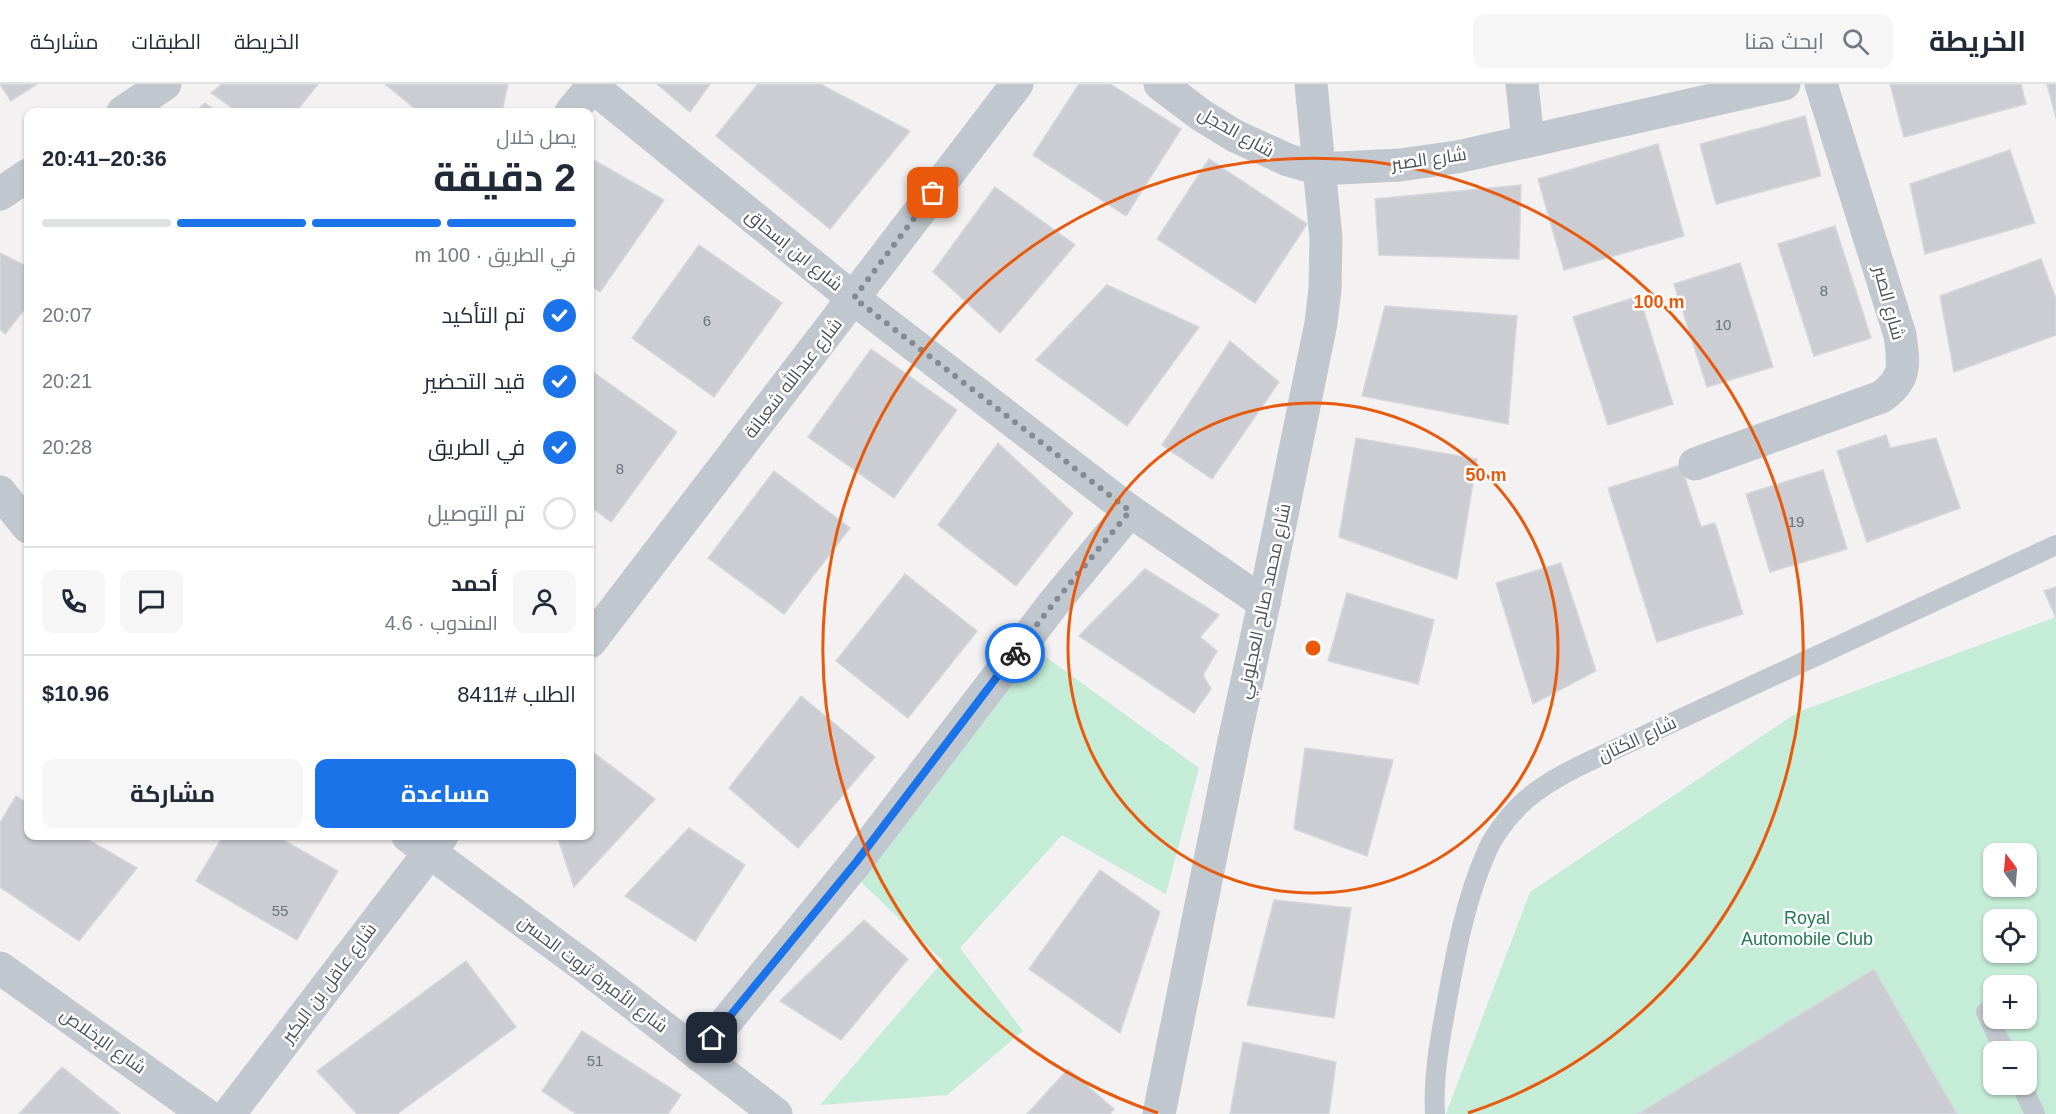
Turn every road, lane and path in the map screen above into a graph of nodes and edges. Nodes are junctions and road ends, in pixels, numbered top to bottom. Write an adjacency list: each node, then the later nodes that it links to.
1 (165, 84): 9 (street)
2 (1017, 84): 15 (street, شارع عبدالله شعبانة)
3 (1160, 84): 12 (street, شارع الحجل)
4 (1311, 84): 12 (street, شارع محمد صالح العجلوني)
5 (1522, 84): 11 (street)
6 (1784, 84): 11 (street, شارع الصبر)
7 (1821, 84): 16 (street, شارع الصبر)
8 (590, 85): 10 (street); 15 (street, شارع ابن إسحاق)
9 (129, 108)
10 (574, 108)
11 (1528, 140): 12 (street, شارع الصبر)
12 (1318, 169): 21 (street, شارع محمد صالح العجلوني)
13 (24, 178): 14 (street)
14 (0, 194)
15 (854, 298): 18 (street, شارع ابن إسحاق); 22 (street, شارع عبدالله شعبانة)
16 (1695, 464)
17 (0, 492): 19 (street)
18 (1130, 511): 21 (street, شارع ابن إسحاق); 25 (street)
19 (24, 522)
20 (2056, 545): 31 (lane, شارع الكتان)
21 (1264, 603): 30 (street, شارع محمد صالح العجلوني)
22 (594, 637)
23 (426, 841): 25 (street, شارع الأميرة ثروت الحسن); 28 (street, شارع عاقل بن البكير)
24 (0, 968): 27 (street, شارع الإخلاص)
25 (699, 1055): 29 (street, شارع الأميرة ثروت الحسن)
26 (2026, 1095): 32 (lane)
27 (206, 1114)
28 (230, 1114)
29 (776, 1114)
30 (1159, 1114)
31 (1435, 1114)
32 (2035, 1114)

